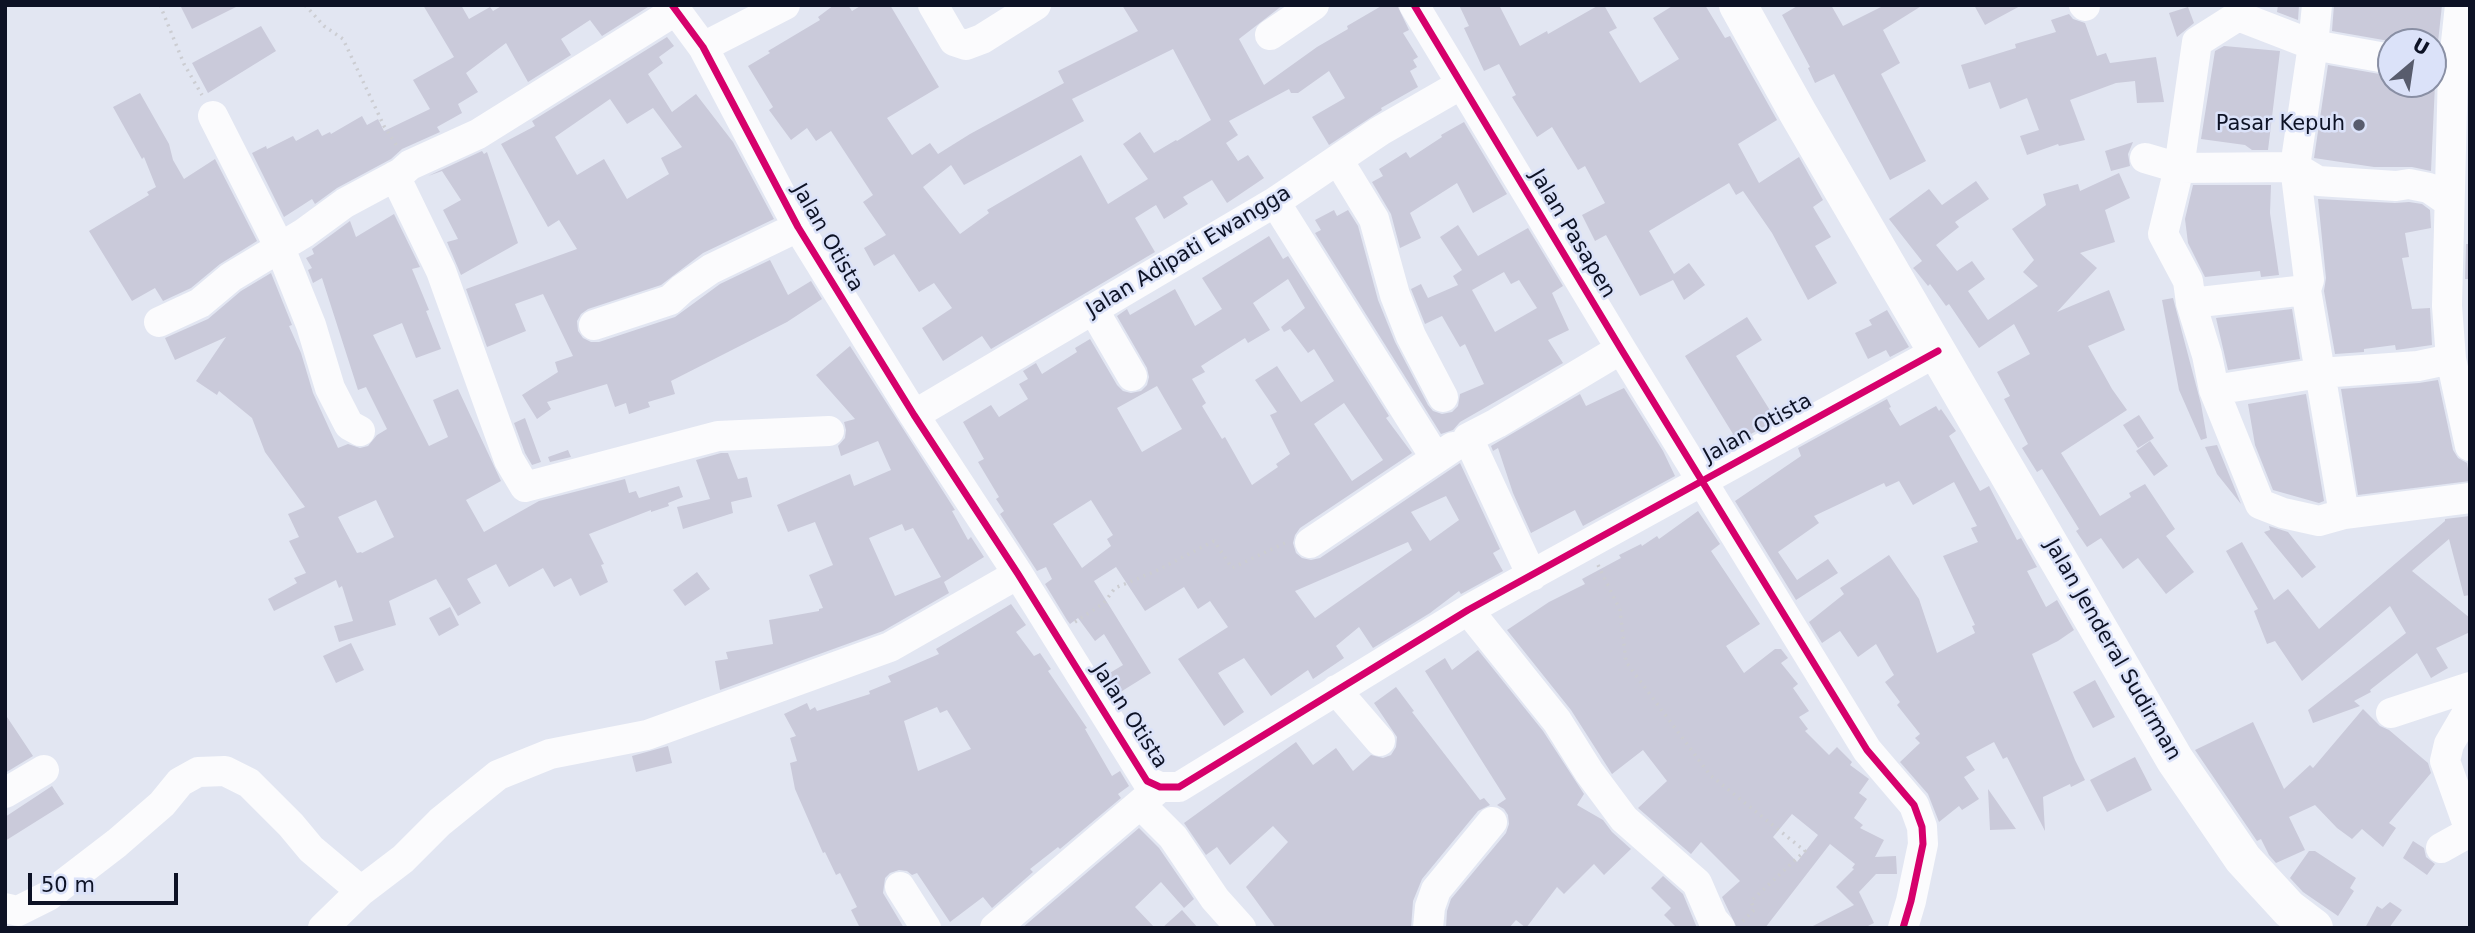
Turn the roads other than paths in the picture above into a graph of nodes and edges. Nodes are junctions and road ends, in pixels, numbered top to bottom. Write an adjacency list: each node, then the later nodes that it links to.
1 (785, 5): 12 (street)
2 (933, 5): 3 (street)
3 (1036, 5)
4 (1314, 5): 10 (street)
5 (1414, 5): 15 (street, Jalan Pasapen)
6 (2317, 5): 11 (street)
7 (2460, 5): 13 (street)
8 (674, 8): 12 (street, Jalan Otista); 21 (street)
9 (1748, 9): 32 (main road, Jalan Jenderal Sudirman)
10 (1270, 35)
11 (2313, 46): 14 (street); 19 (street); 20 (street)
12 (703, 47): 24 (street, Jalan Otista)
13 (2447, 53)
14 (2377, 57)
15 (1460, 85): 18 (street, Jalan Adipati Ewangga); 31 (street, Jalan Pasapen)
16 (2444, 98): 22 (street)
17 (213, 116): 25 (street)
18 (1338, 160): 23 (street, Jalan Adipati Ewangga); 37 (street)
19 (2161, 163): 20 (street); 27 (street)
20 (2295, 167): 22 (street); 26 (street)
21 (402, 171): 25 (street); 40 (street)
22 (2448, 201): 33 (street)
23 (1275, 202): 28 (street, Jalan Adipati Ewangga); 43 (street)
24 (798, 228): 30 (street); 38 (street, Jalan Otista)
25 (280, 248): 29 (street); 39 (street)
26 (2306, 290): 27 (street); 34 (street)
27 (2191, 303): 36 (street)
28 (1093, 310): 35 (street); 38 (street, Jalan Adipati Ewangga)
29 (159, 322)
30 (594, 325)
31 (1620, 349): 41 (street); 44 (street, Jalan Pasapen)
32 (1938, 351): 44 (street, Jalan Otista); 72 (main road, Jalan Jenderal Sudirman)
33 (2451, 359): 34 (street); 42 (street)
34 (2320, 373): 36 (street); 46 (street)
35 (1132, 376)
36 (2214, 390): 46 (street)
37 (1443, 397)
38 (914, 415): 48 (street, Jalan Otista)
39 (360, 431)
40 (829, 431)
41 (1468, 438): 43 (street); 49 (street)
42 (2470, 446)
43 (1435, 457): 47 (street)
44 (1701, 480): 49 (street, Jalan Otista); 71 (street, Jalan Pasapen)
45 (2470, 498): 46 (street)
46 (2344, 514)
47 (1310, 543)
48 (1018, 574): 58 (street, Jalan Otista); 63 (street)
49 (1532, 576): 50 (street, Jalan Otista)
50 (1468, 610): 52 (street, Jalan Otista); 70 (street)
51 (2470, 687): 53 (street)
52 (1336, 690): 55 (street); 58 (street, Jalan Otista)
53 (2391, 713)
54 (2467, 723): 60 (street)
55 (1380, 741)
56 (44, 770): 57 (street)
57 (5, 793)
58 (1150, 796): 65 (street); 68 (street)
59 (1492, 822): 69 (street)
60 (2470, 831): 61 (street)
61 (2441, 848)
62 (900, 887): 67 (street)
63 (362, 891): 64 (street); 66 (street)
64 (5, 908)
65 (1001, 926)
66 (323, 928)
67 (926, 928)
68 (1241, 928)
69 (1428, 928)
70 (1720, 928)
71 (1903, 928)
72 (2314, 928)

